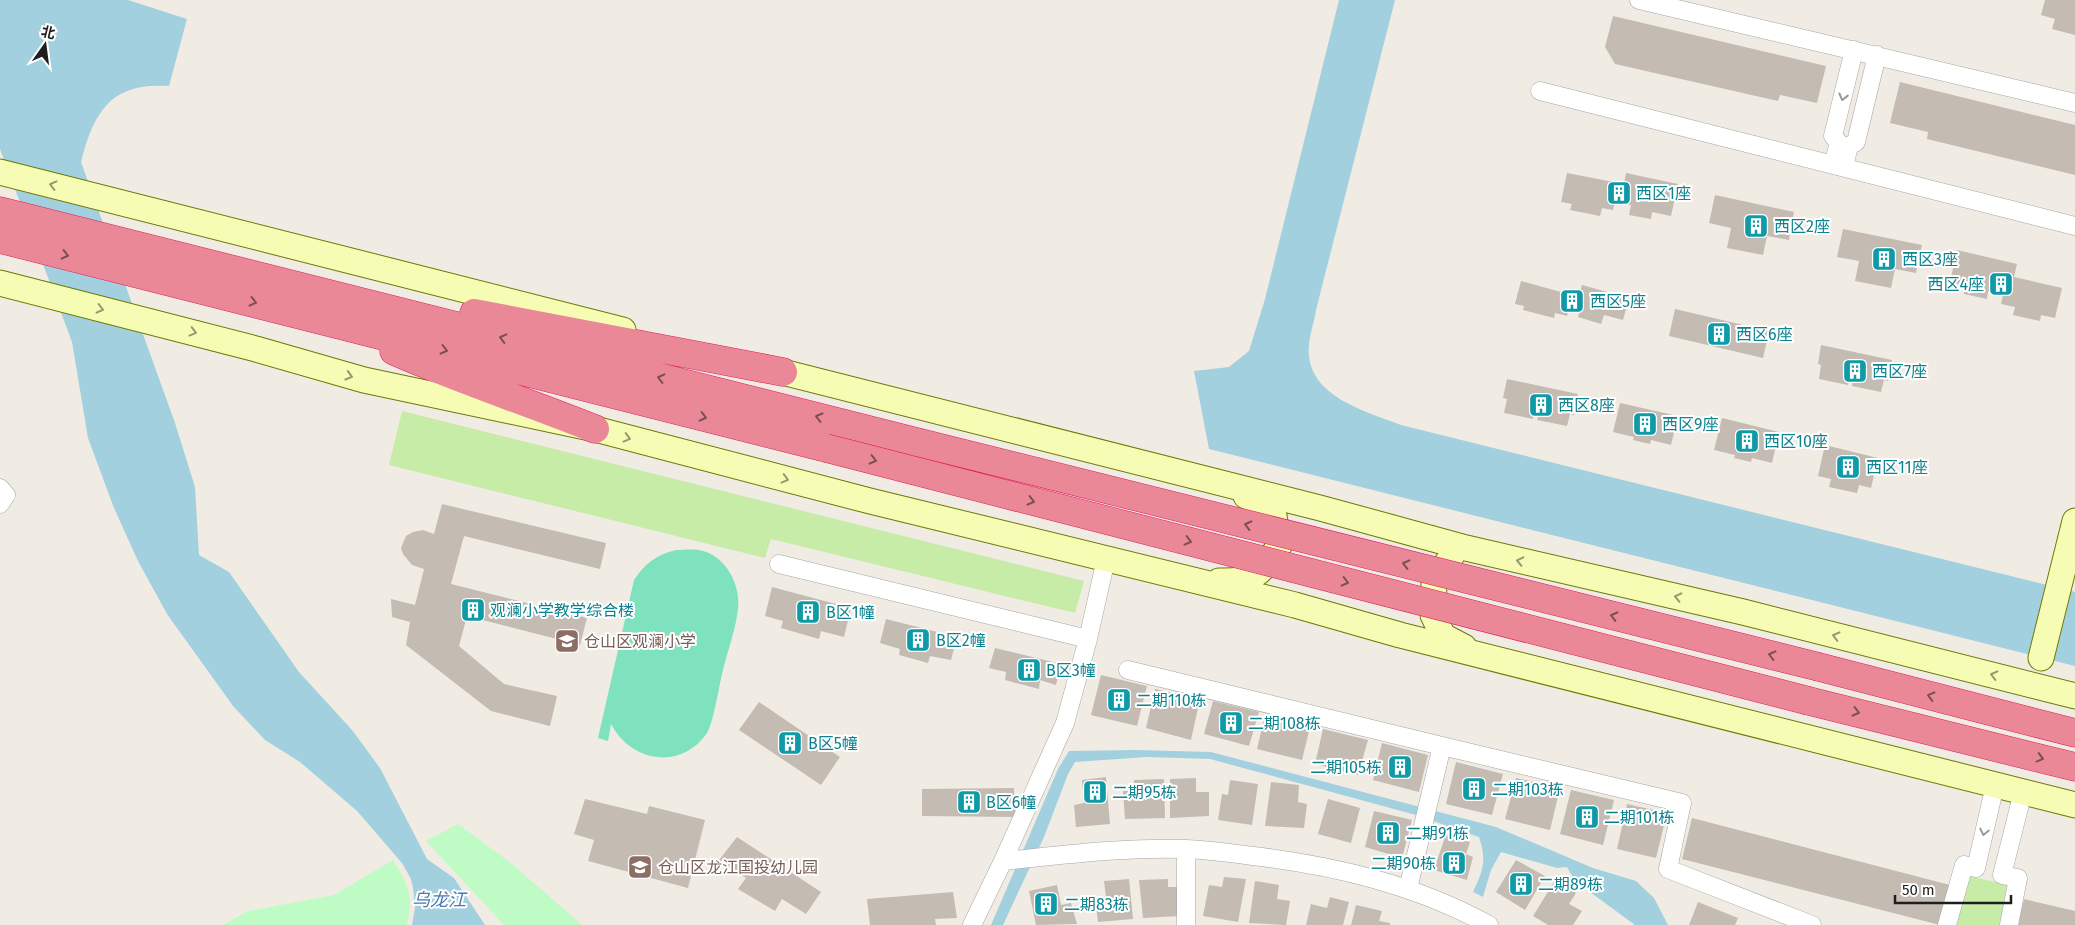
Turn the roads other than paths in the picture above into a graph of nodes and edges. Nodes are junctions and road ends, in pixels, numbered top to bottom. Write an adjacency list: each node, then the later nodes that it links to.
1 (1639, 0): 2 (street)
2 (1854, 50): 3 (street); 6 (street, one-way to 6)
3 (1877, 55): 5 (street); 6 (street)
4 (1540, 91): 6 (street)
5 (2075, 103)
6 (1839, 165): 8 (street)
7 (3, 172): 13 (main road, one-way to 7)
8 (2075, 226)
9 (10, 228): 10 (highway); 12 (highway, one-way to 12)
10 (118, 242): 13 (highway); 29 (highway, one-way to 10, bridge)
11 (0, 283): 14 (main road, one-way to 14)
12 (324, 320): 14 (highway); 31 (highway, one-way to 31, bridge)
13 (783, 372): 15 (main road)
14 (595, 429): 20 (main road, one-way to 20)
15 (1219, 483): 19 (main road); 22 (main road)
16 (0, 488): 17 (street)
17 (0, 504)
18 (2075, 521): 25 (main road)
19 (1466, 548): 24 (main road); 27 (main road, one-way to 19)
20 (1106, 559): 22 (main road); 23 (street)
21 (779, 564): 23 (street)
22 (1196, 580): 24 (main road)
23 (1088, 640): 36 (street)
24 (1477, 654): 32 (main road)
25 (2041, 658): 27 (street)
26 (1128, 670): 30 (street)
27 (2034, 685): 28 (main road)
28 (2075, 696)
29 (2075, 733)
30 (1442, 746): 37 (street); 41 (street)
31 (2075, 767)
32 (1994, 785): 33 (main road); 42 (street, one-way to 42)
33 (2023, 792): 34 (main road); 43 (street)
34 (2075, 805)
35 (1186, 849): 36 (street); 37 (street); 39 (street)
36 (1018, 860): 38 (street)
37 (1408, 888): 40 (street)
38 (972, 925)
39 (1186, 925)
40 (1489, 925)
41 (1812, 925)
42 (1946, 925)
43 (2009, 925)

